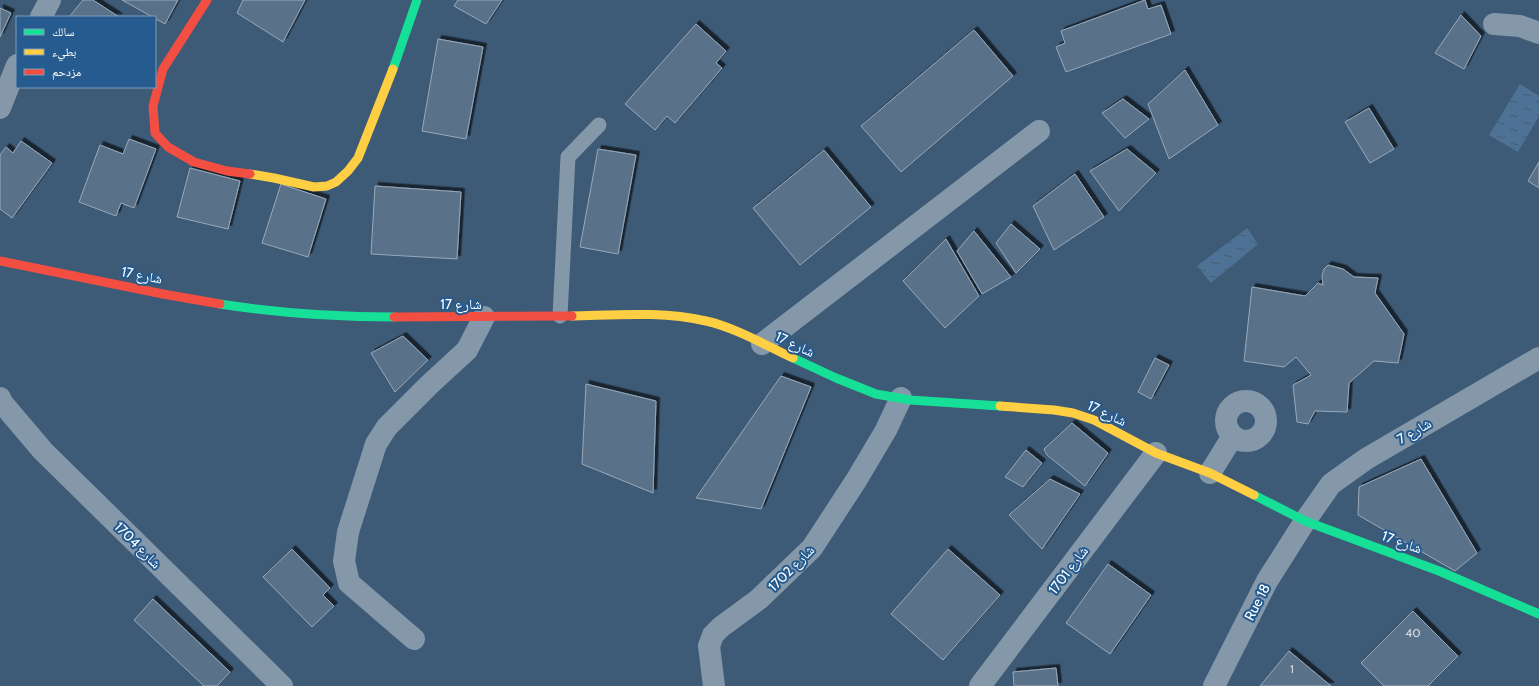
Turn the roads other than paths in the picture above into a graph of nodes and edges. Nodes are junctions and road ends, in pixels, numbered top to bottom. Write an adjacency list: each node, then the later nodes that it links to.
1 (50, 0): 4 (street)
2 (207, 0): 3 (street)
3 (417, 0)
4 (42, 16)
5 (1494, 24): 6 (street)
6 (1539, 33)
7 (16, 68): 8 (street)
8 (0, 108)
9 (599, 125): 12 (lane)
10 (1039, 131): 14 (street)
11 (0, 261): 13 (street, شارع 17)
12 (560, 316): 13 (street, شارع 17); 14 (street, شارع 17)
13 (484, 317): 23 (street)
14 (762, 344): 17 (street, شارع 17)
15 (1539, 358): 21 (street, شارع 7)
16 (0, 398): 24 (street, شارع 1704)
17 (901, 398): 19 (street, شارع 17); 25 (street, شارع 1702)
18 (1233, 436): 20 (street)
19 (1156, 453): 20 (street, شارع 17); 26 (street, شارع 1701)
20 (1210, 473): 21 (street, شارع 17)
21 (1305, 521): 22 (street, شارع 17); 27 (street, Rue 18)
22 (1539, 614)
23 (414, 639)
24 (282, 686)
25 (714, 686)
26 (980, 686)
27 (1214, 686)

